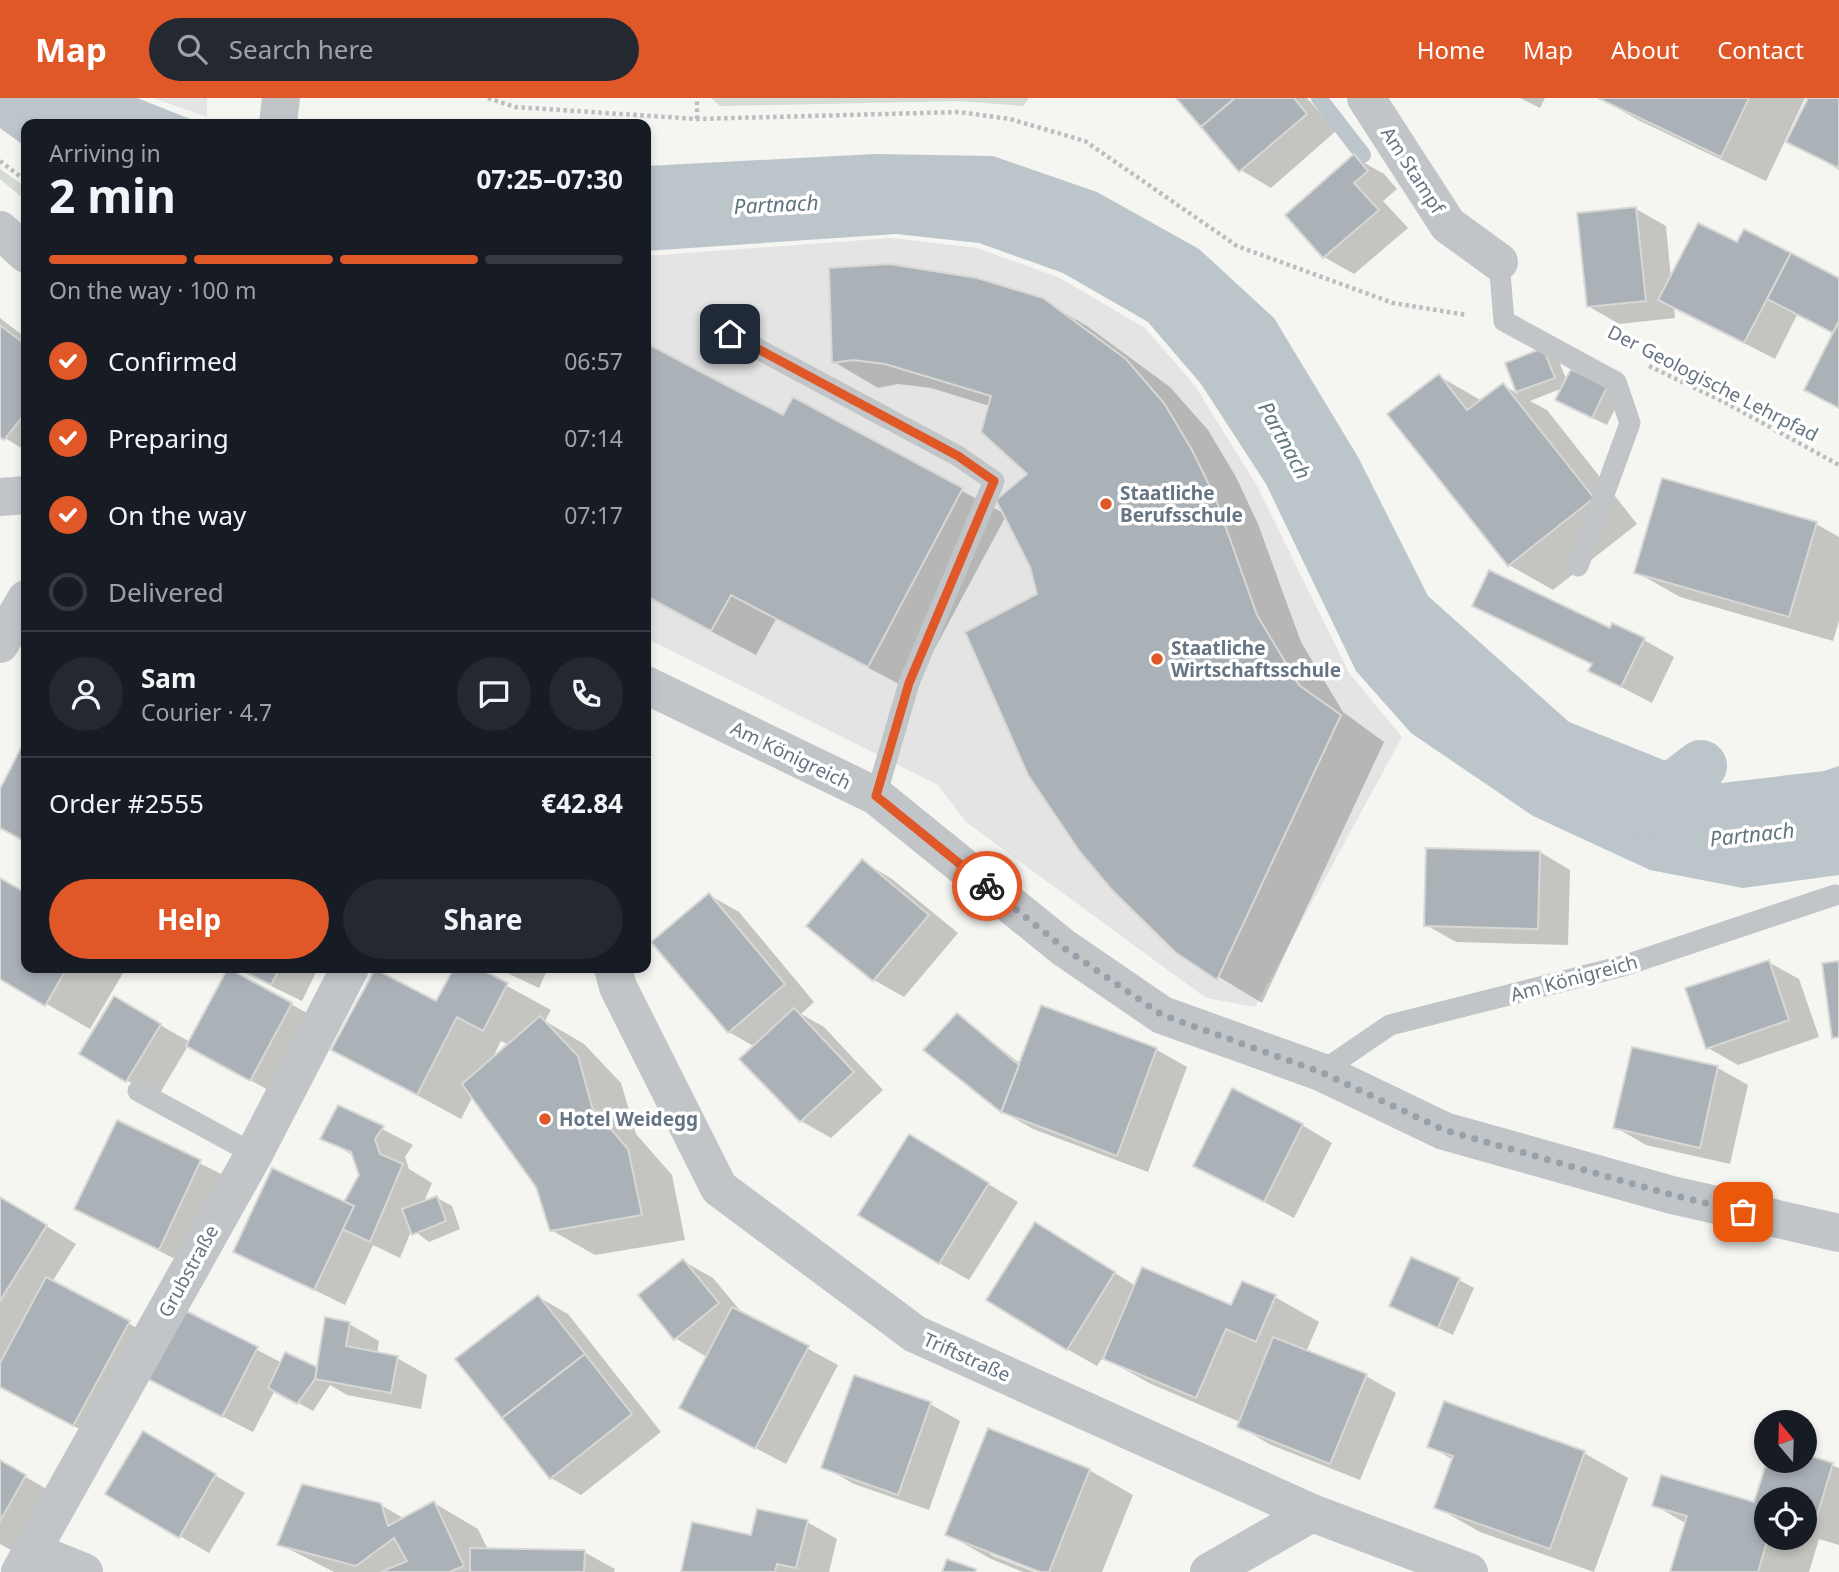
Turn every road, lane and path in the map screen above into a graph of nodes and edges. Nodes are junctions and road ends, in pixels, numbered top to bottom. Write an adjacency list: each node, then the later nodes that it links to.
1 (488, 98): 4 (path)
2 (697, 98): 4 (path)
3 (1366, 98): 9 (street, Am Stampf)
4 (697, 119): 10 (path)
5 (0, 161): 6 (path)
6 (21, 177)
7 (0, 230): 8 (street)
8 (21, 249)
9 (1499, 262): 10 (lane)
10 (1504, 321): 16 (lane)
11 (730, 334): 20 (lane)
12 (1639, 361): 13 (path, Der Geologische Lehrpfad)
13 (1839, 465)
14 (21, 495): 15 (street)
15 (0, 497)
16 (1578, 566)
17 (21, 608): 18 (street)
18 (0, 644)
19 (651, 687): 20 (street, Am Königreich)
20 (876, 796): 24 (street, Am Königreich)
21 (1835, 895): 24 (lane, Am Königreich)
22 (347, 973): 26 (street, Grubstraße)
23 (614, 973): 28 (street, Triftstraße)
24 (1321, 1072): 27 (street, Am Königreich)
25 (138, 1091): 26 (lane)
26 (254, 1154): 29 (street, Grubstraße)
27 (1839, 1233)
28 (1312, 1513): 31 (street); 32 (street, Triftstraße)
29 (26, 1561): 30 (street)
30 (84, 1572)
31 (1209, 1572)
32 (1469, 1572)

